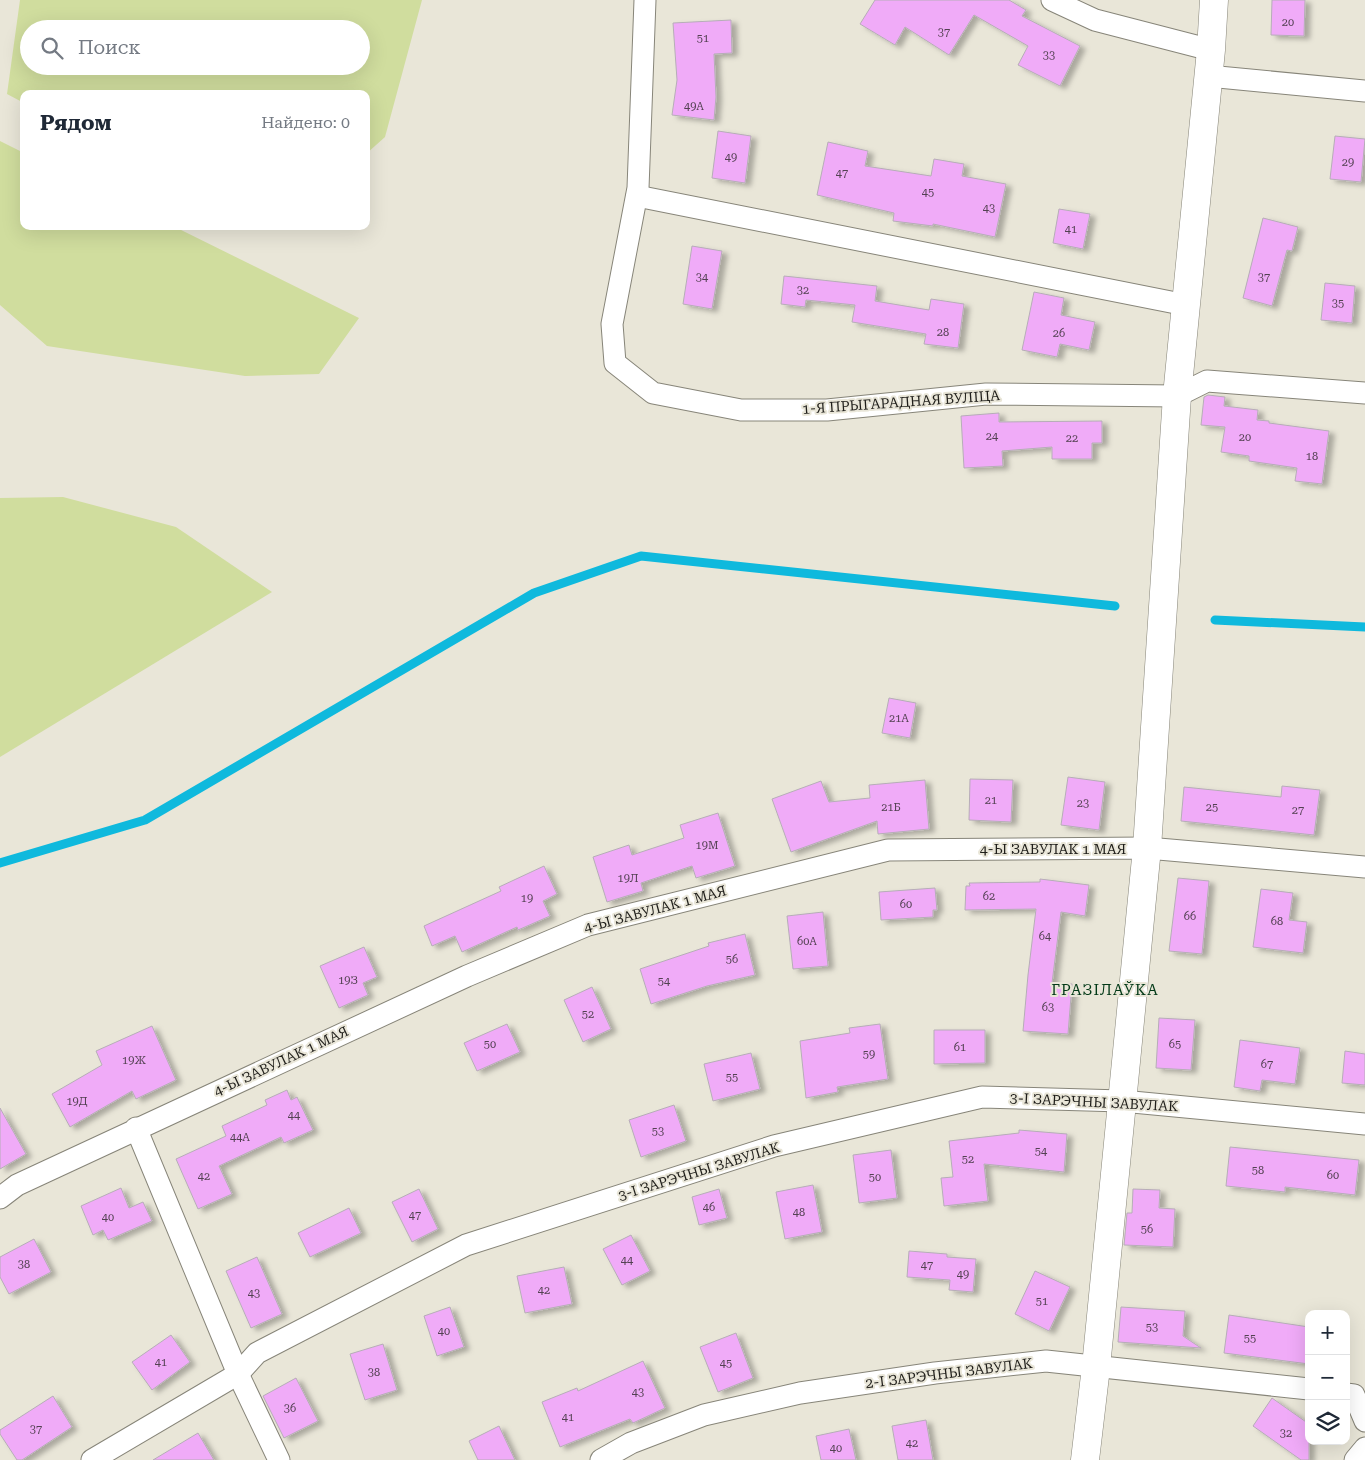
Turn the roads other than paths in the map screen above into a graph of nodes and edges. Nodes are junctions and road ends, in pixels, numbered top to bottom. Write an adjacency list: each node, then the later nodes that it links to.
1 (645, 0): 6 (street, 1-Я ПРЫГАРАДНАЯ ВУЛІЦА)
2 (1052, 0): 4 (street)
3 (1214, 0): 4 (street)
4 (1210, 63): 5 (street); 7 (street)
5 (1365, 91)
6 (637, 196): 7 (street); 9 (street, 1-Я ПРЫГАРАДНАЯ ВУЛІЦА)
7 (1186, 305): 9 (street)
8 (1365, 393): 9 (street, 1-Я ПРЫГАРАДНАЯ ВУЛІЦА)
9 (1177, 396): 10 (street)
10 (1147, 848): 11 (street, 4-Ы ЗАВУЛАК 1 МАЯ); 12 (street); 14 (street, 4-Ы ЗАВУЛАК 1 МАЯ)
11 (1365, 868)
12 (1122, 1101): 13 (street, 3-І ЗАРЭЧНЫ ЗАВУЛАК); 16 (street); 17 (street, 3-І ЗАРЭЧНЫ ЗАВУЛАК)
13 (1365, 1124)
14 (136, 1128): 15 (street, 4-Ы ЗАВУЛАК 1 МАЯ); 17 (street)
15 (0, 1198)
16 (1096, 1367): 18 (street, 2-І ЗАРЭЧНЫ ЗАВУЛАК); 24 (street, 2-І ЗАРЭЧНЫ ЗАВУЛАК); 25 (street)
17 (238, 1374): 22 (street, 3-І ЗАРЭЧНЫ ЗАВУЛАК); 23 (street)
18 (1305, 1389)
19 (1350, 1394): 20 (street)
20 (1365, 1421)
21 (1365, 1448): 26 (street)
22 (92, 1460)
23 (279, 1460)
24 (601, 1460)
25 (1085, 1460)
26 (1355, 1460)

